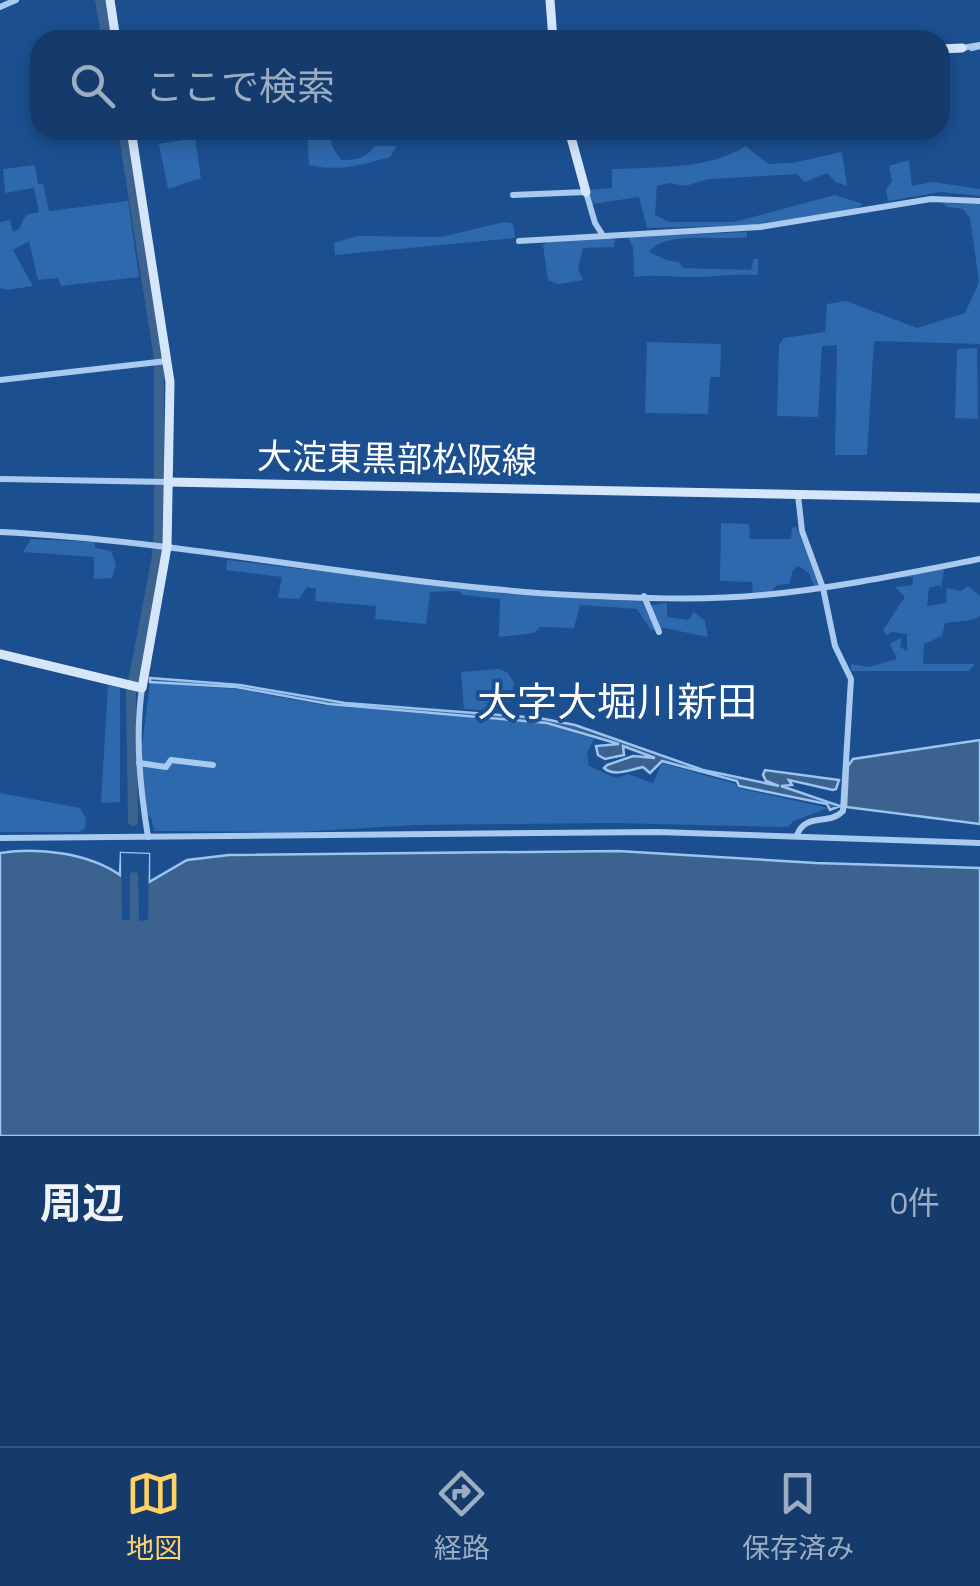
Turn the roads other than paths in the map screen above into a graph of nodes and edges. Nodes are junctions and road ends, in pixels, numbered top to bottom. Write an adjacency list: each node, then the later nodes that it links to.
1 (16, 0): 4 (street)
2 (110, 0): 5 (main road)
3 (550, 0): 6 (main road)
4 (0, 7)
5 (114, 30)
6 (552, 30)
7 (980, 45): 8 (street)
8 (962, 48): 9 (main road)
9 (950, 49)
10 (132, 140): 17 (main road)
11 (571, 140): 12 (main road)
12 (586, 192): 13 (street); 15 (street)
13 (513, 195)
14 (980, 201): 15 (street)
15 (602, 234): 16 (street)
16 (520, 241)
17 (163, 361): 18 (street); 20 (main road)
18 (0, 380)
19 (0, 479): 20 (street)
20 (163, 482): 21 (main road, 大淀東黒部松阪線); 24 (main road)
21 (798, 495): 22 (main road, 大淀東黒部松阪線); 26 (street)
22 (980, 498)
23 (0, 532): 24 (street)
24 (161, 546): 27 (street); 30 (main road)
25 (980, 559): 26 (street)
26 (823, 588): 27 (street); 33 (street)
27 (644, 596): 28 (street)
28 (660, 632)
29 (0, 654): 30 (main road)
30 (140, 688): 31 (street)
31 (138, 763): 32 (street); 34 (street)
32 (213, 764)
33 (797, 836): 34 (street); 36 (street)
34 (148, 837): 35 (street)
35 (0, 838)
36 (980, 843)

